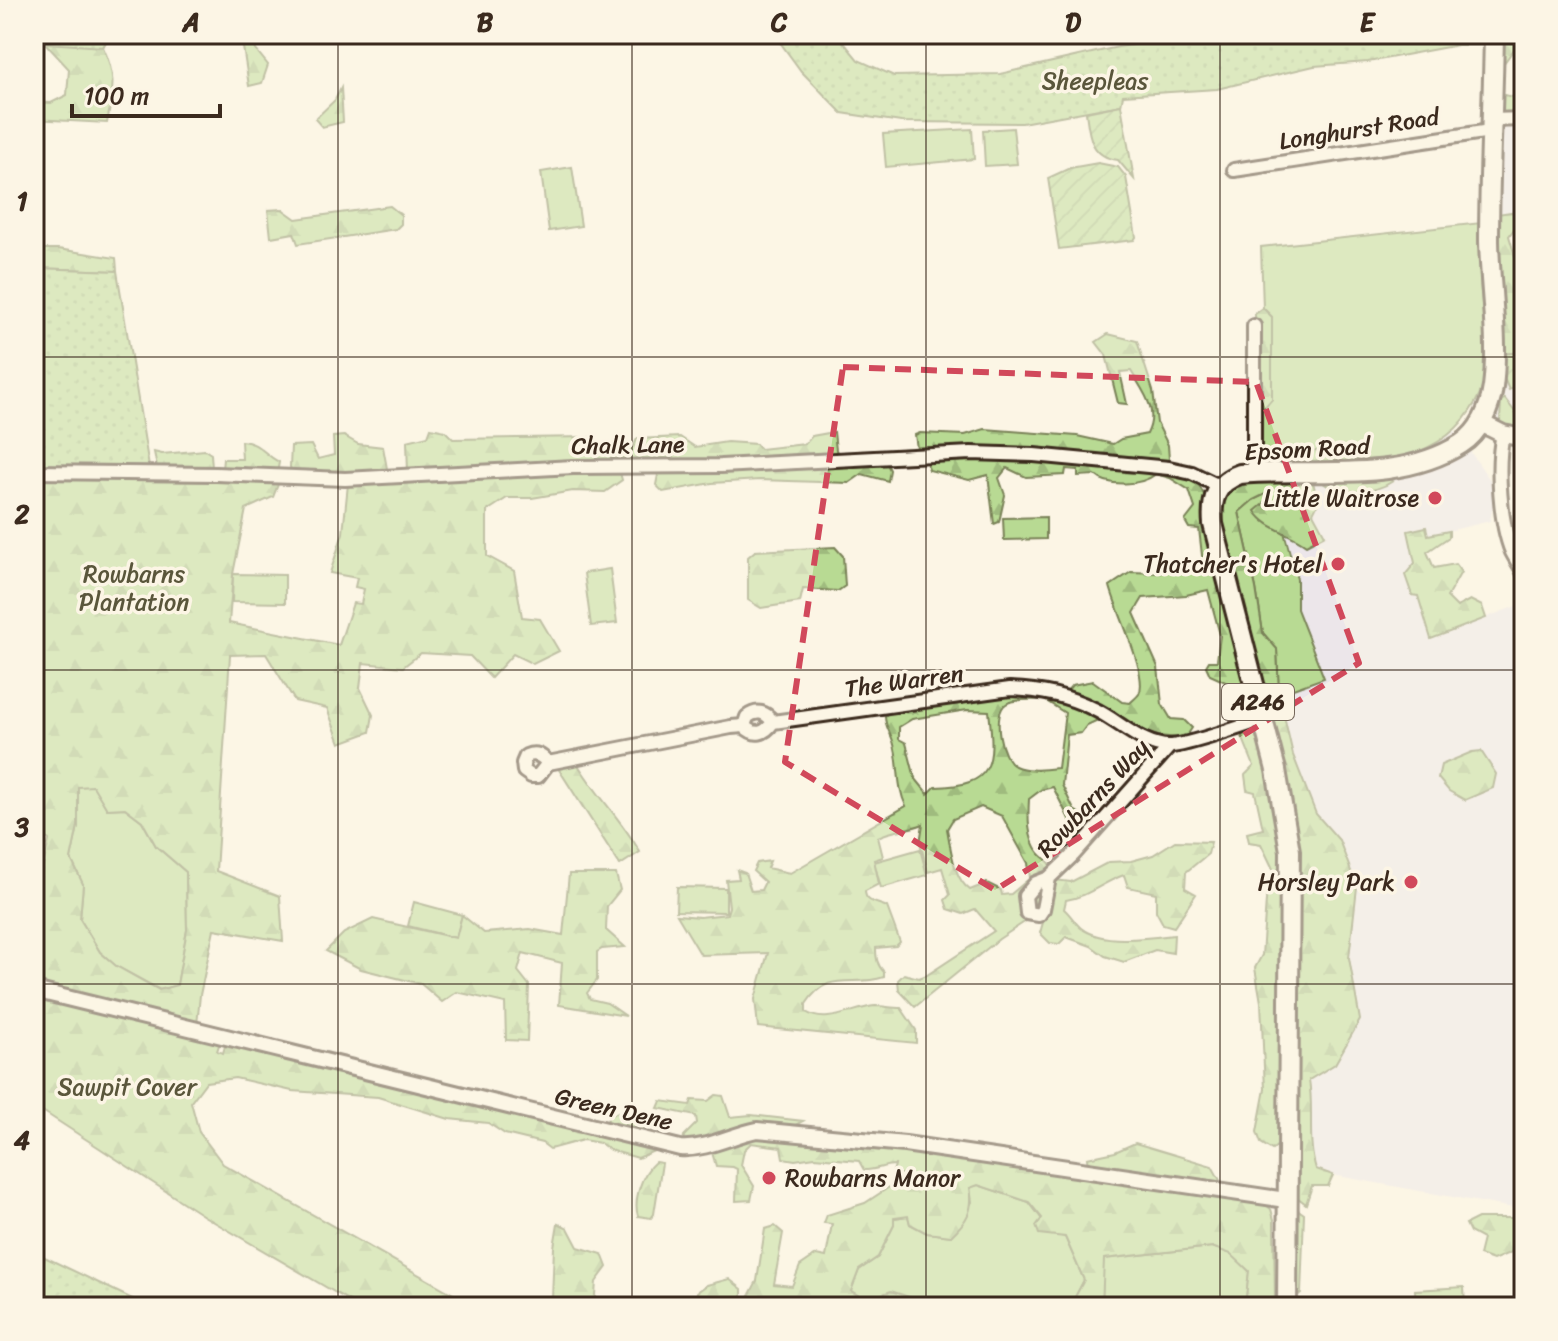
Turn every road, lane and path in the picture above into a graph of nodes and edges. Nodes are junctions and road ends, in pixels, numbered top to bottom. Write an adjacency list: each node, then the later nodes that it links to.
1 (1494, 34): 3 (main road)
2 (1524, 119): 3 (street, Longhurst Road)
3 (1490, 125): 4 (street, Longhurst Road); 6 (main road)
4 (1234, 170)
5 (1254, 326): 10 (street)
6 (1481, 423): 7 (main road); 10 (main road, Epsom Road)
7 (1503, 434): 8 (main road); 12 (street)
8 (1524, 438)
9 (34, 472): 11 (street, Chalk Lane)
10 (1254, 473): 11 (main road, Epsom Road)
11 (1219, 486): 13 (main road, Epsom Road / A246)
12 (1523, 570)
13 (1263, 720): 14 (street); 18 (main road, Epsom Road / A246)
14 (1170, 746): 15 (street, The Warren); 16 (street, Rowbarns Way)
15 (548, 763)
16 (1049, 878)
17 (34, 990): 18 (street, Green Dene)
18 (1286, 1200): 19 (main road, A246)
19 (1287, 1307)

